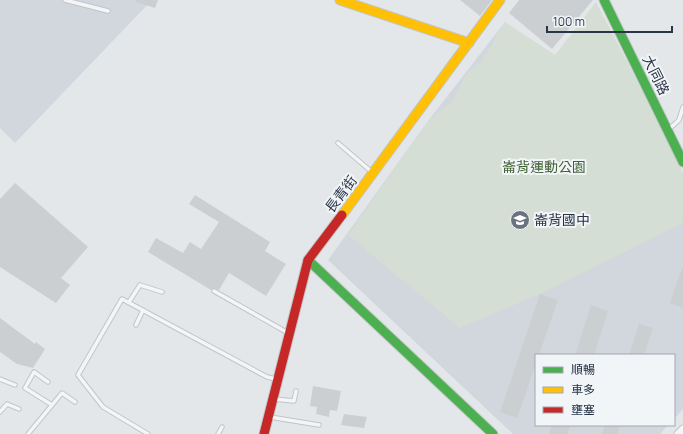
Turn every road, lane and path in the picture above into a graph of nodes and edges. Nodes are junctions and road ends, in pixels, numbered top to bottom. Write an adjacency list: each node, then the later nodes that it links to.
1 (65, 0): 5 (lane)
2 (340, 0): 6 (street)
3 (500, 0): 6 (street, 長青街)
4 (604, 0): 8 (street, 大同路)
5 (108, 11)
6 (469, 43): 11 (street, 長青街)
7 (683, 108): 8 (lane)
8 (668, 130): 10 (street, 大同路)
9 (338, 143): 11 (lane)
10 (683, 162)
11 (374, 174): 12 (street, 長青街)
12 (308, 260): 18 (street, 長青街); 37 (street)
13 (214, 291): 18 (lane)
14 (162, 292): 15 (lane)
15 (129, 302): 16 (lane); 34 (lane)
16 (143, 310): 17 (lane); 20 (lane)
17 (136, 325)
18 (288, 333): 20 (street, 長青街)
19 (0, 379): 22 (lane)
20 (276, 379): 24 (street, 長青街)
21 (48, 382): 26 (lane)
22 (15, 385)
23 (296, 391): 24 (lane)
24 (271, 398): 29 (street, 長青街)
25 (76, 402): 26 (lane)
26 (52, 404): 33 (lane)
27 (19, 409): 28 (lane)
28 (0, 412)
29 (267, 416): 30 (lane); 36 (street, 長青街)
30 (319, 425)
31 (222, 427): 35 (lane)
32 (683, 429): 38 (street)
33 (28, 434)
34 (148, 434)
35 (218, 434)
36 (264, 434)
37 (493, 434)
38 (678, 434)

